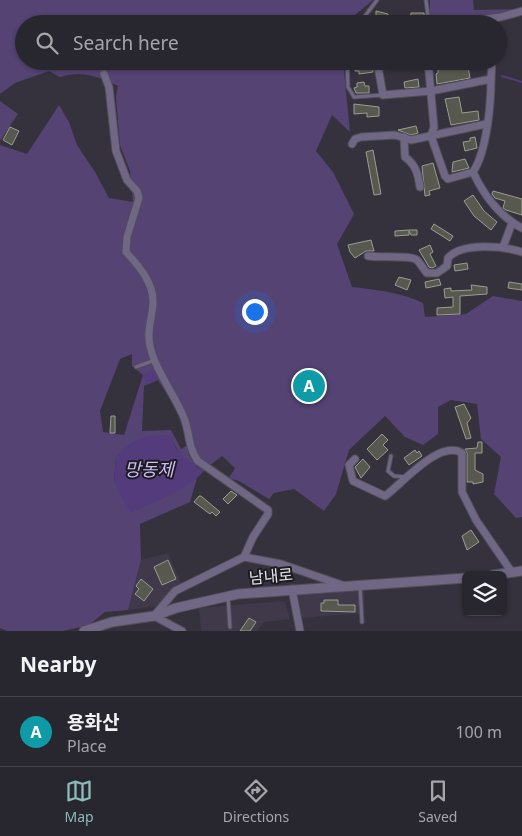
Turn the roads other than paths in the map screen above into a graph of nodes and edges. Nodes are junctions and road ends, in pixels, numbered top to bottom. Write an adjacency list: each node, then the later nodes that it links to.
1 (377, 0): 4 (lane)
2 (426, 0): 5 (lane)
3 (522, 11): 6 (street)
4 (366, 15)
5 (427, 15)
6 (507, 16)
7 (347, 70): 14 (lane)
8 (378, 70): 14 (street)
9 (429, 70): 13 (street)
10 (492, 70): 12 (street)
11 (104, 74): 26 (street)
12 (491, 79): 13 (street); 15 (street)
13 (431, 91): 14 (street); 16 (street)
14 (382, 95)
15 (486, 124): 16 (street); 19 (street)
16 (431, 136): 17 (street); 19 (street)
17 (404, 137): 18 (street); 20 (street)
18 (352, 144)
19 (473, 172): 21 (street)
20 (420, 187)
21 (512, 223): 22 (street); 23 (street)
22 (522, 228)
23 (503, 247): 24 (street); 25 (street)
24 (522, 252)
25 (368, 256)
26 (156, 360): 27 (lane); 31 (street)
27 (136, 367)
28 (391, 456): 30 (lane)
29 (355, 460): 30 (street)
30 (406, 478): 32 (street)
31 (244, 557): 35 (street); 38 (street)
32 (518, 572)
33 (462, 578): 34 (street, 남내로)
34 (360, 585): 35 (street, 남내로); 39 (lane)
35 (344, 586): 36 (street, 남내로)
36 (292, 589): 37 (street, 남내로); 43 (street)
37 (228, 596): 38 (street, 남내로); 40 (lane)
38 (154, 616): 41 (street, 남내로); 42 (street)
39 (362, 622)
40 (230, 627)
41 (84, 631)
42 (182, 631)
43 (300, 631)

